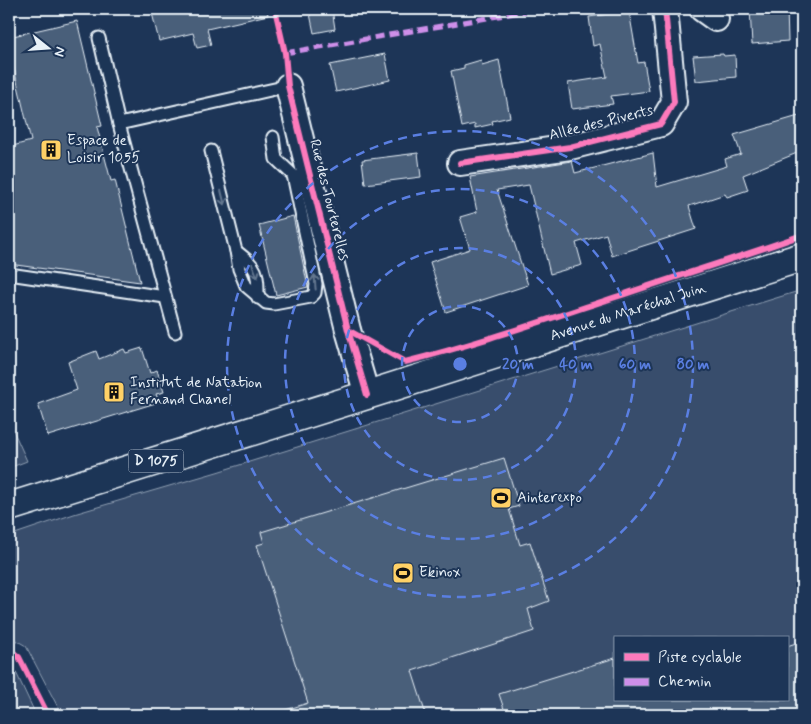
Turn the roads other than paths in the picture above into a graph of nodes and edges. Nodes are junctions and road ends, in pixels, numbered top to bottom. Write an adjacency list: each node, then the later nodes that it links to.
1 (664, 9): 7 (street, Allée des Piverts)
2 (99, 38): 4 (lane)
3 (288, 86): 4 (lane); 12 (street, Rue des Tourterelles)
4 (120, 124): 10 (lane)
5 (273, 137): 6 (lane, one-way to 5)
6 (211, 151)
7 (460, 163)
8 (802, 257): 12 (main road, Avenue du Maréchal Juin / D 1075)
9 (9, 274): 10 (lane)
10 (166, 297): 11 (lane)
11 (175, 332)
12 (367, 396): 13 (main road, D 1075)
13 (9, 507)

